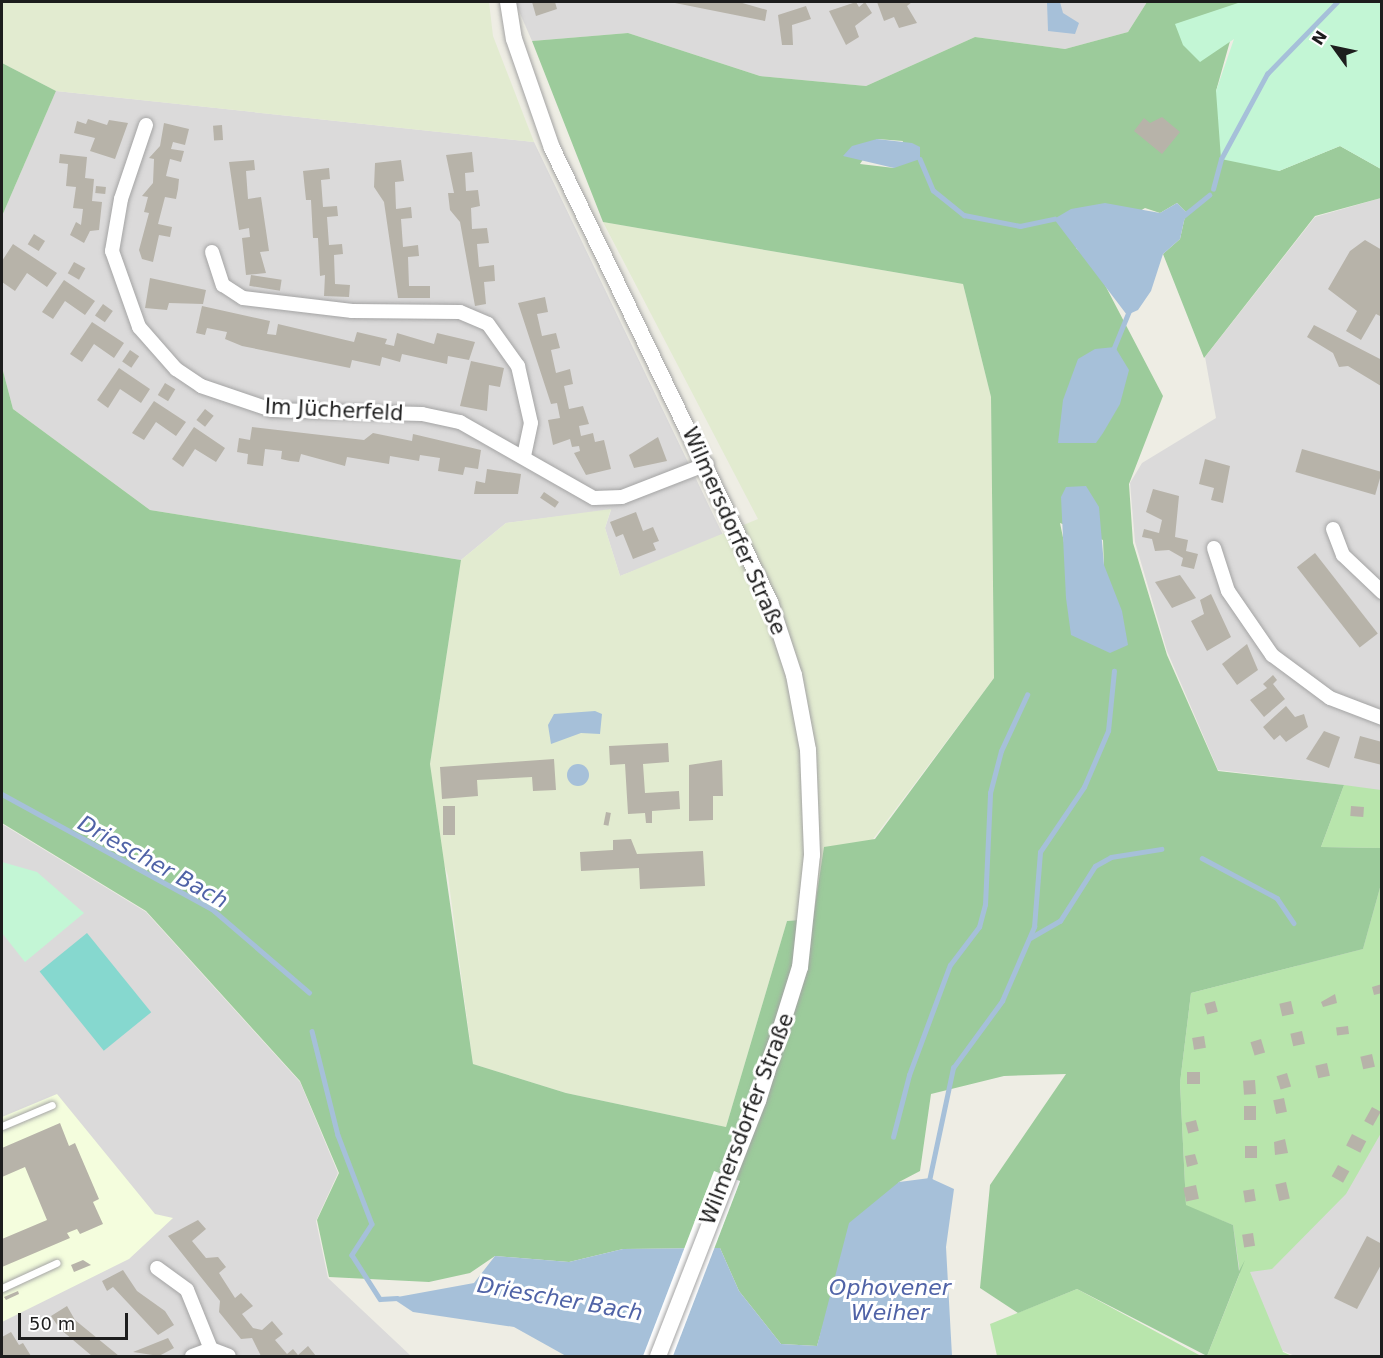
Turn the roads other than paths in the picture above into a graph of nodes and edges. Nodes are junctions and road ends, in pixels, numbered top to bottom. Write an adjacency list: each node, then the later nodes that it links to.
1 (508, 2): 5 (street, Wilmersdorfer Straße)
2 (146, 125): 4 (street, Im Jücherfeld)
3 (212, 252): 4 (street)
4 (524, 455): 5 (street, Im Jücherfeld)
5 (707, 464): 18 (street, Wilmersdorfer Straße)
6 (1333, 529): 8 (street)
7 (1214, 548): 9 (street)
8 (1382, 592)
9 (1382, 718)
10 (52, 1105): 11 (lane)
11 (2, 1126)
12 (56, 1263): 14 (lane)
13 (157, 1268): 15 (street)
14 (2, 1288)
15 (211, 1349): 16 (street); 17 (street)
16 (192, 1356)
17 (229, 1356)
18 (658, 1356)

